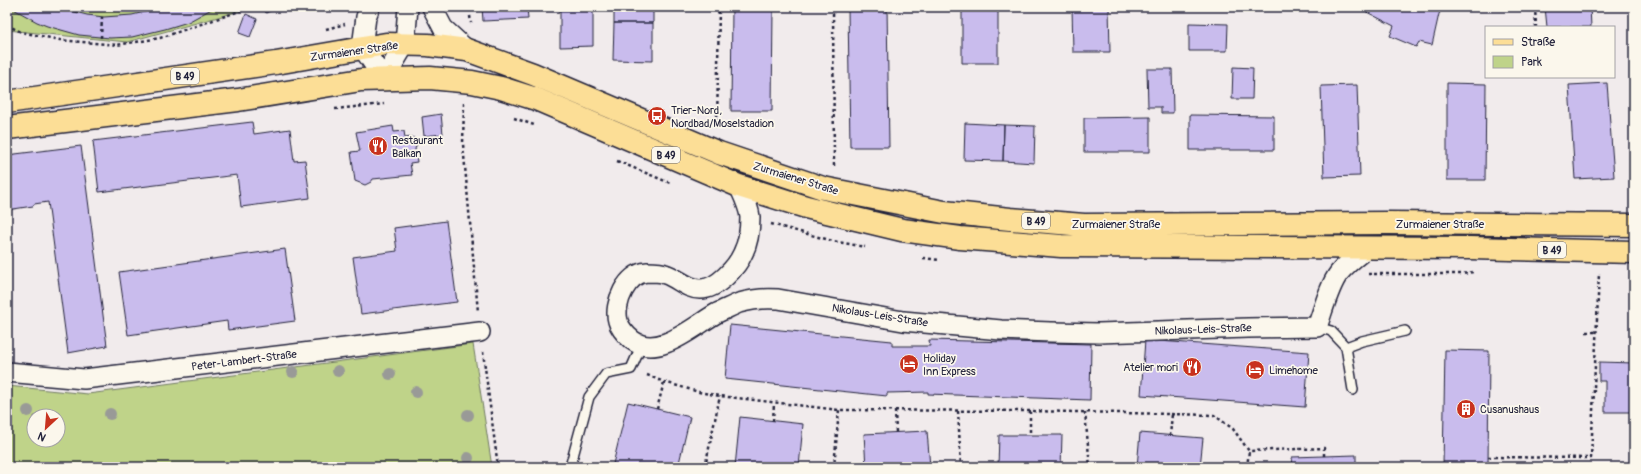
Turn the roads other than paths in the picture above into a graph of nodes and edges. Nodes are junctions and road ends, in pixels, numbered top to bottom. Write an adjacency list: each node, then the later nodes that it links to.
1 (370, 7): 5 (street)
2 (408, 7): 4 (street)
3 (432, 7): 6 (street)
4 (405, 44): 5 (main road, Zurmaiener Straße / B 49); 6 (main road, Zurmaiener Straße / B 49); 7 (street)
5 (362, 47): 7 (street); 8 (main road, Zurmaiener Straße / B 49)
6 (467, 50): 11 (main road, Zurmaiener Straße / B 49)
7 (384, 79): 9 (main road, Zurmaiener Straße / B 49); 10 (main road, Zurmaiener Straße / B 49)
8 (7, 102)
9 (7, 128)
10 (739, 186): 12 (main road, Zurmaiener Straße / B 49); 17 (street)
11 (1634, 225)
12 (1367, 248): 13 (main road, Zurmaiener Straße / B 49); 14 (street)
13 (1634, 252)
14 (1317, 327): 17 (street, Nikolaus-Leis-Straße); 18 (lane)
15 (1405, 331): 18 (lane)
16 (480, 332): 19 (street, Peter-Lambert-Straße)
17 (642, 344): 21 (lane)
18 (1346, 347): 20 (lane)
19 (7, 372)
20 (1354, 390)
21 (570, 467)

